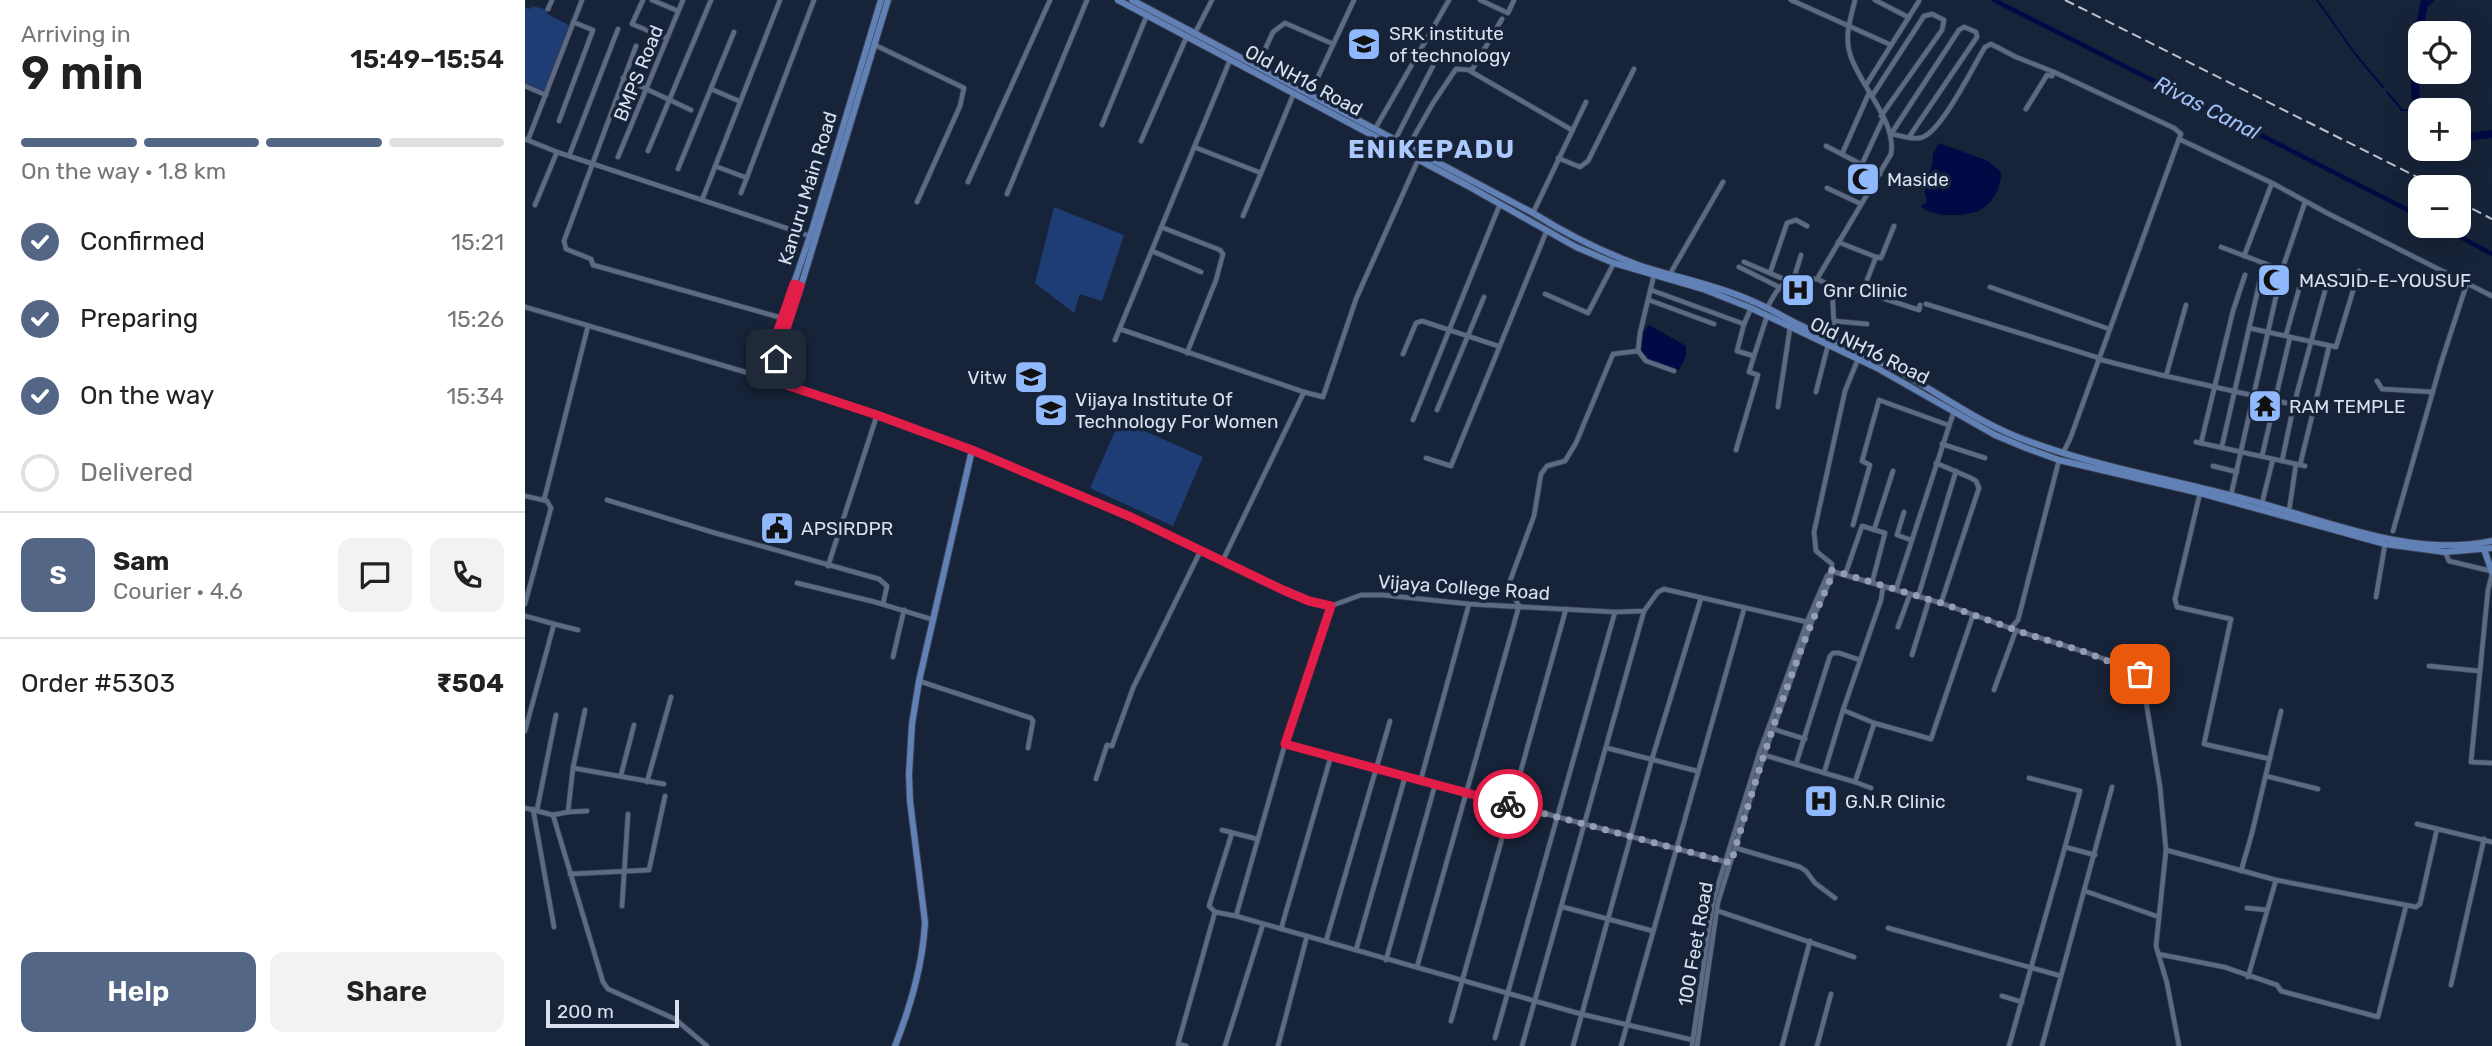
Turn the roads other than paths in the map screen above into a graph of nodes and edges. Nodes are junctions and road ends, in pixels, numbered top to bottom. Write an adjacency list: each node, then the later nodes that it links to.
1 (552, 0): 26 (street)
2 (582, 0): 31 (street)
3 (643, 0): 36 (street)
4 (652, 0): 27 (street)
5 (683, 0): 27 (street, BMPS Road)
6 (711, 0): 56 (street)
7 (781, 0): 57 (street)
8 (814, 0): 89 (street)
9 (881, 0): 85 (main road, Kanuru Main Road)
10 (888, 0): 38 (main road, Kanuru Main Road)
11 (1050, 0): 90 (street)
12 (1087, 0): 95 (street)
13 (1118, 0): 28 (main road, Old NH16 Road)
14 (1132, 0): 35 (main road, Old NH16 Road)
15 (1212, 0): 35 (street)
16 (1354, 0): 37 (street)
17 (1449, 0): 64 (street)
18 (1482, 0): 25 (street)
19 (1498, 0): 25 (street)
20 (1514, 0): 25 (street)
21 (1792, 0): 32 (street)
22 (1855, 0): 32 (street)
23 (1875, 0): 29 (street)
24 (1919, 1): 29 (street)
25 (1495, 7)
26 (548, 9)
27 (678, 11): 36 (street, BMPS Road)
28 (1148, 14): 35 (main road, Old NH16 Road); 63 (street)
29 (1909, 17): 39 (street)
30 (1502, 19): 45 (street)
31 (573, 22): 54 (street); 62 (street)
32 (1849, 25): 39 (street); 48 (street)
33 (618, 29): 78 (street)
34 (734, 32): 51 (street)
35 (1192, 36): 42 (main road, Old NH16 Road); 43 (main road, Old NH16 Road); 71 (street)
36 (666, 38): 50 (street, BMPS Road)
37 (1333, 44): 43 (street); 53 (street)
38 (876, 45): 85 (main road, Kanuru Main Road); 97 (street)
39 (1891, 45): 48 (street)
40 (636, 46): 47 (street)
41 (1437, 58): 70 (street)
42 (1230, 59): 52 (main road, Old NH16 Road); 73 (street)
43 (1257, 67): 53 (main road, Old NH16 Road)
44 (1634, 69): 80 (street)
45 (1470, 71): 65 (street); 74 (street)
46 (2054, 72): 59 (street); 67 (street); 69 (street)
47 (623, 78): 50 (street); 82 (street)
48 (1865, 85): 55 (street)
49 (525, 86): 54 (street)
50 (647, 89): 56 (street); 79 (street, BMPS Road)
51 (711, 89): 57 (street); 86 (street)
52 (1294, 93): 81 (main road, Old NH16 Road); 87 (street)
53 (1310, 94): 64 (main road, Old NH16 Road)
54 (546, 95): 68 (street)
55 (1870, 95): 61 (street); 61 (street); 77 (street)
56 (670, 100): 60 (street); 75 (street)
57 (739, 101): 84 (street)
58 (1586, 102): 65 (street)
59 (2026, 109)
60 (691, 110)
61 (1882, 117): 66 (street); 83 (street)
62 (559, 121)
63 (1102, 125)
64 (1375, 129): 70 (main road, Old NH16 Road)
65 (1572, 130): 80 (street)
66 (1891, 134): 67 (street); 67 (street); 88 (street)
67 (1909, 137)
68 (527, 139): 76 (street)
69 (2179, 139): 92 (street); 156 (street)
70 (1395, 140): 74 (main road, Old NH16 Road)
71 (1141, 141)
72 (1826, 146): 77 (street)
73 (1194, 148): 87 (street); 106 (street)
74 (1408, 148): 102 (main road, Old NH16 Road)
75 (648, 151)
76 (557, 152): 78 (street); 101 (street)
77 (1842, 154): 83 (street)
78 (569, 156): 82 (street)
79 (618, 157)
80 (1558, 158): 102 (street)
81 (1418, 160): 99 (main road, Old NH16 Road); 182 (street)
82 (591, 164): 96 (street); 147 (street)
83 (1862, 164): 88 (street)
84 (715, 166): 89 (street); 96 (street)
85 (834, 167): 108 (main road, Kanuru Main Road); 132 (main road, Kanuru Main Road)
86 (678, 169)
87 (1261, 173): 103 (street)
88 (1880, 174): 100 (street)
89 (747, 178): 94 (street)
90 (968, 182)
91 (1723, 182): 123 (street)
92 (2272, 183): 98 (street); 113 (street)
93 (1827, 188): 100 (street)
94 (741, 193)
95 (1007, 194)
96 (702, 200): 108 (street)
97 (917, 202)
98 (2305, 202): 119 (street); 131 (street)
99 (1500, 204): 107 (main road, Old NH16 Road); 157 (street)
100 (1861, 204): 109 (street)
101 (535, 205)
102 (1533, 213): 123 (main road, Old NH16 Road)
103 (1243, 216)
104 (1807, 226): 122 (street)
105 (1894, 226): 114 (street)
106 (1161, 227): 111 (street); 167 (street)
107 (1547, 230): 116 (main road, Old NH16 Road); 164 (street)
108 (810, 236): 132 (main road, Kanuru Main Road)
109 (1838, 242): 114 (street); 129 (street)
110 (2221, 247): 113 (street)
111 (1152, 251): 121 (street); 155 (street)
112 (1801, 255): 128 (street)
113 (2244, 256): 117 (street)
114 (1877, 257): 137 (street)
115 (1744, 262): 122 (street)
116 (1614, 263): 124 (main road, Old NH16 Road); 138 (street)
117 (2264, 263): 119 (street); 154 (street)
118 (1739, 267): 134 (street)
119 (2282, 270): 158 (street)
120 (2359, 271): 165 (street)
121 (1201, 272)
122 (1770, 273): 130 (street)
123 (1671, 274): 145 (main road, Old NH16 Road)
124 (1654, 275): 136 (street); 144 (main road, Old NH16 Road)
125 (2245, 275): 176 (street)
126 (2303, 275): 160 (street)
127 (2329, 276): 162 (street)
128 (1794, 278): 129 (street); 130 (street)
129 (1817, 279): 133 (street)
130 (1786, 280): 134 (street)
131 (2467, 283): 139 (street); 180 (street)
132 (797, 285): 147 (main road, Kanuru Main Road); 174 (main road, Kanuru Main Road)
133 (1832, 286): 137 (street); 148 (street)
134 (1779, 287): 145 (street)
135 (1990, 288): 156 (street)
136 (1651, 290): 141 (street); 150 (street)
137 (1862, 293): 171 (street)
138 (1545, 295)
139 (2492, 296)
140 (1484, 297): 159 (street)
141 (1649, 300): 149 (street); 166 (street)
142 (2186, 305): 173 (street)
143 (525, 307): 152 (street)
144 (1751, 308): 146 (main road, Old NH16 Road); 150 (street)
145 (1766, 308): 163 (main road, Old NH16 Road)
146 (1767, 316): 153 (main road, Old NH16 Road); 169 (street)
147 (782, 318): 174 (main road, Kanuru Main Road)
148 (1834, 321): 151 (street); 163 (street)
149 (1714, 324)
150 (1744, 324): 169 (street)
151 (1867, 324)
152 (588, 326): 174 (street); 213 (street)
153 (1790, 328): 163 (main road, Old NH16 Road); 186 (street)
154 (2249, 328): 158 (street); 177 (street)
155 (1120, 329): 161 (street); 167 (street)
156 (2109, 329): 171 (street)
157 (1449, 330): 159 (street); 168 (street); 191 (street)
158 (2270, 331): 160 (street); 181 (street)
159 (1467, 335): 164 (street); 188 (street)
160 (2288, 336): 162 (street); 183 (street)
161 (1115, 341)
162 (2310, 341): 165 (street); 185 (street)
163 (1830, 342): 170 (main road, Old NH16 Road); 179 (street)
164 (1498, 346): 200 (street)
165 (2329, 346): 187 (street)
166 (1638, 351): 172 (street); 247 (street)
167 (1187, 352): 178 (street)
168 (1403, 354)
169 (1754, 356): 196 (street)
170 (1861, 356): 189 (main road, Old NH16 Road); 199 (main road, Old NH16 Road); 230 (street)
171 (2098, 359): 173 (street); 199 (street)
172 (1674, 371)
173 (2166, 376): 176 (street)
174 (766, 378): 190 (main road)
175 (2377, 381): 180 (street)
176 (2214, 386): 177 (street); 194 (street)
177 (2234, 390): 181 (street); 194 (street)
178 (1304, 392): 182 (street); 228 (street)
179 (1816, 392)
180 (2433, 392): 220 (street)
181 (2255, 395): 183 (street); 197 (street)
182 (1323, 397): 184 (street)
183 (2274, 401): 185 (street); 198 (street)
184 (1329, 402)
185 (2294, 404): 187 (street); 203 (street)
186 (1778, 407)
187 (2313, 409): 205 (street)
188 (1437, 410)
189 (1954, 411): 192 (street); 199 (main road, Old NH16 Road)
190 (877, 415): 195 (main road); 229 (street)
191 (1413, 420)
192 (1948, 425): 193 (street); 218 (street)
193 (1942, 444): 201 (street); 204 (street)
194 (2222, 446): 197 (street)
195 (972, 450): 226 (street); 255 (main road)
196 (1737, 450)
197 (2243, 452): 198 (street); 209 (street)
198 (2262, 456): 202 (street)
199 (2060, 457): 210 (main road, Old NH16 Road); 211 (main road, Old NH16 Road); 256 (street)
200 (1426, 458)
201 (1985, 458)
202 (2273, 459): 203 (street); 215 (street)
203 (2282, 461): 205 (street)
204 (1936, 463): 208 (street); 221 (street)
205 (2300, 465): 216 (street)
206 (2213, 466): 209 (street)
207 (1893, 471): 219 (street)
208 (1956, 471): 238 (street); 242 (street)
209 (2237, 472): 211 (street)
210 (2200, 493): 223 (main road, Old NH16 Road); 287 (street)
211 (2231, 495): 215 (main road, Old NH16 Road)
212 (525, 496): 213 (street)
213 (544, 500): 243 (street)
214 (607, 500): 229 (street)
215 (2262, 503): 216 (main road, Old NH16 Road)
216 (2289, 511): 224 (main road, Old NH16 Road)
217 (1904, 512): 221 (street)
218 (1853, 525)
219 (1874, 530): 232 (street); 234 (street)
220 (2393, 531)
221 (1911, 540): 236 (street)
222 (2492, 541): 224 (main road, Old NH16 Road)
223 (2385, 544): 227 (main road, Old NH16 Road); 239 (street)
224 (2483, 547): 225 (main road, Old NH16 Road); 227 (main road, Old NH16 Road); 231 (main road)
225 (2492, 548)
226 (1201, 550): 228 (street); 298 (street)
227 (2445, 552): 231 (street)
228 (1223, 560): 246 (street)
229 (828, 566): 244 (street)
230 (1831, 572): 232 (street); 257 (street, 100 Feet Road); 278 (street, 100 Feet Road)
231 (2492, 572): 266 (street)
232 (1845, 575): 234 (street)
233 (797, 583): 244 (street)
234 (1872, 583): 235 (street)
235 (1883, 587): 236 (street); 264 (street)
236 (1896, 589): 237 (street)
237 (1910, 594): 238 (street); 259 (street)
238 (1917, 597): 241 (street)
239 (2376, 597)
240 (1701, 598): 248 (street); 251 (street); 286 (street)
241 (1929, 600): 242 (street); 262 (street)
242 (1941, 603): 253 (street)
243 (525, 604)
244 (883, 604): 250 (street)
245 (1469, 604): 246 (street, Vijaya College Road); 247 (street, Vijaya College Road); 299 (street)
246 (1331, 606): 281 (street)
247 (1519, 606): 249 (street, Vijaya College Road); 307 (street)
248 (1744, 608): 257 (street); 292 (street)
249 (1566, 609): 252 (street, Vijaya College Road); 309 (street)
250 (904, 610): 255 (street); 263 (street)
251 (1644, 611): 252 (street, Vijaya College Road); 283 (street)
252 (1615, 612): 316 (street)
253 (1973, 615): 261 (street); 276 (street)
254 (525, 616): 258 (street)
255 (934, 620): 267 (main road)
256 (2018, 620): 261 (street); 261 (street)
257 (1807, 622): 331 (street, 100 Feet Road)
258 (554, 624): 260 (street); 273 (street)
259 (1898, 627)
260 (578, 630)
261 (2016, 630): 268 (street); 329 (street)
262 (1912, 655)
263 (893, 657)
264 (1860, 660): 271 (street); 280 (street)
265 (2429, 666): 266 (street)
266 (2479, 671): 288 (street)
267 (919, 681): 282 (street); 378 (main road)
268 (1994, 690)
269 (671, 697): 300 (street)
270 (585, 710): 290 (street)
271 (1843, 710): 276 (street); 293 (street)
272 (2281, 711): 287 (street)
273 (528, 714): 279 (street)
274 (556, 715): 311 (street)
275 (1390, 721): 291 (street)
276 (1874, 723): 301 (street)
277 (634, 725): 294 (street)
278 (1773, 729): 280 (street); 284 (street, 100 Feet Road)
279 (525, 731)
280 (1805, 739): 289 (street)
281 (1285, 744): 285 (street); 323 (street)
282 (1028, 748)
283 (1607, 748): 286 (street); 317 (street)
284 (1764, 755): 289 (street); 328 (street, 100 Feet Road)
285 (1331, 757): 291 (street); 351 (street)
286 (1652, 759): 292 (street); 322 (street)
287 (2270, 759): 295 (street)
288 (2492, 763)
289 (1796, 764): 293 (street)
290 (573, 768): 294 (street); 313 (street)
291 (1375, 769): 296 (street); 355 (street)
292 (1697, 771): 327 (street)
293 (1824, 773): 301 (street)
294 (621, 775): 300 (street)
295 (2266, 776): 306 (street); 333 (street)
296 (1405, 777): 299 (street); 356 (street)
297 (2029, 778): 326 (street)
298 (1096, 779)
299 (1421, 779): 303 (street)
300 (647, 782): 302 (street)
301 (1855, 782): 305 (street)
302 (664, 784)
303 (1435, 785): 307 (street); 359 (street)
304 (2112, 787): 330 (street)
305 (1871, 789)
306 (2318, 789)
307 (1465, 793): 309 (street); 360 (street)
308 (664, 796): 332 (street)
309 (1511, 805): 316 (street); 364 (street)
310 (525, 808): 311 (street)
311 (535, 810): 315 (street); 349 (street)
312 (587, 811): 313 (street)
313 (568, 813): 315 (street)
314 (628, 814): 332 (street)
315 (553, 815): 334 (street)
316 (1558, 818): 317 (street); 366 (street)
317 (1585, 824): 322 (street); 340 (street)
318 (2417, 824): 320 (street)
319 (1222, 830): 321 (street)
320 (2437, 830): 324 (street); 339 (street)
321 (1232, 833): 323 (street); 344 (street)
322 (1632, 836): 327 (street); 347 (street)
323 (1257, 839): 345 (street)
324 (2484, 839): 325 (street); 365 (street)
325 (2492, 842)
326 (2065, 847): 330 (street); 361 (street)
327 (1677, 848): 331 (street); 352 (street)
328 (1736, 848): 331 (street, 100 Feet Road); 337 (street)
329 (2166, 850): 333 (street); 346 (street)
330 (2095, 855): 336 (street)
331 (1728, 862): 343 (street, 100 Feet Road); 375 (street, 100 Feet Road)
332 (624, 870): 334 (street); 338 (street)
333 (2241, 871): 335 (street)
334 (571, 874): 377 (street)
335 (2276, 880): 339 (street); 342 (street)
336 (2085, 891): 346 (street); 362 (street)
337 (1835, 898)
338 (622, 906)
339 (2406, 906): 363 (street)
340 (1563, 907): 347 (street); 369 (street)
341 (2247, 908): 342 (street)
342 (2267, 910): 363 (street)
343 (1717, 911): 354 (street); 375 (street, 100 Feet Road)
344 (1215, 912): 345 (street); 379 (street)
345 (1236, 916): 348 (street)
346 (2159, 917): 357 (street)
347 (1609, 920): 352 (street); 371 (street)
348 (1263, 924): 351 (street); 380 (street)
349 (554, 927)
350 (1888, 928): 361 (street)
351 (1281, 929): 353 (street)
352 (1653, 931): 373 (street)
353 (1307, 936): 355 (street); 381 (street)
354 (1810, 941): 358 (street); 376 (street)
355 (1326, 942): 356 (street)
356 (1356, 950): 359 (street)
357 (2158, 954): 363 (street); 389 (street)
358 (1854, 957)
359 (1386, 960): 360 (street)
360 (1417, 967): 364 (street)
361 (2031, 969): 362 (street); 370 (street)
362 (2061, 976): 388 (street)
363 (2248, 976)
364 (1463, 981): 366 (street); 372 (street)
365 (2451, 985)
366 (1507, 993): 369 (street); 374 (street)
367 (1831, 994): 386 (street)
368 (2002, 996): 370 (street)
369 (1534, 1000): 371 (street); 382 (street)
370 (2022, 1002): 387 (street)
371 (1581, 1014): 373 (street); 383 (street)
372 (1451, 1021)
373 (1627, 1026): 375 (street); 384 (street)
374 (1495, 1038)
375 (1694, 1044)
376 (1782, 1045): 385 (street)
377 (707, 1046)
378 (895, 1046)
379 (1186, 1046)
380 (1225, 1046)
381 (1278, 1046)
382 (1523, 1046)
383 (1573, 1046)
384 (1621, 1046)
385 (1790, 1046)
386 (1817, 1046)
387 (2009, 1046)
388 (2042, 1046)
389 (2179, 1046)

